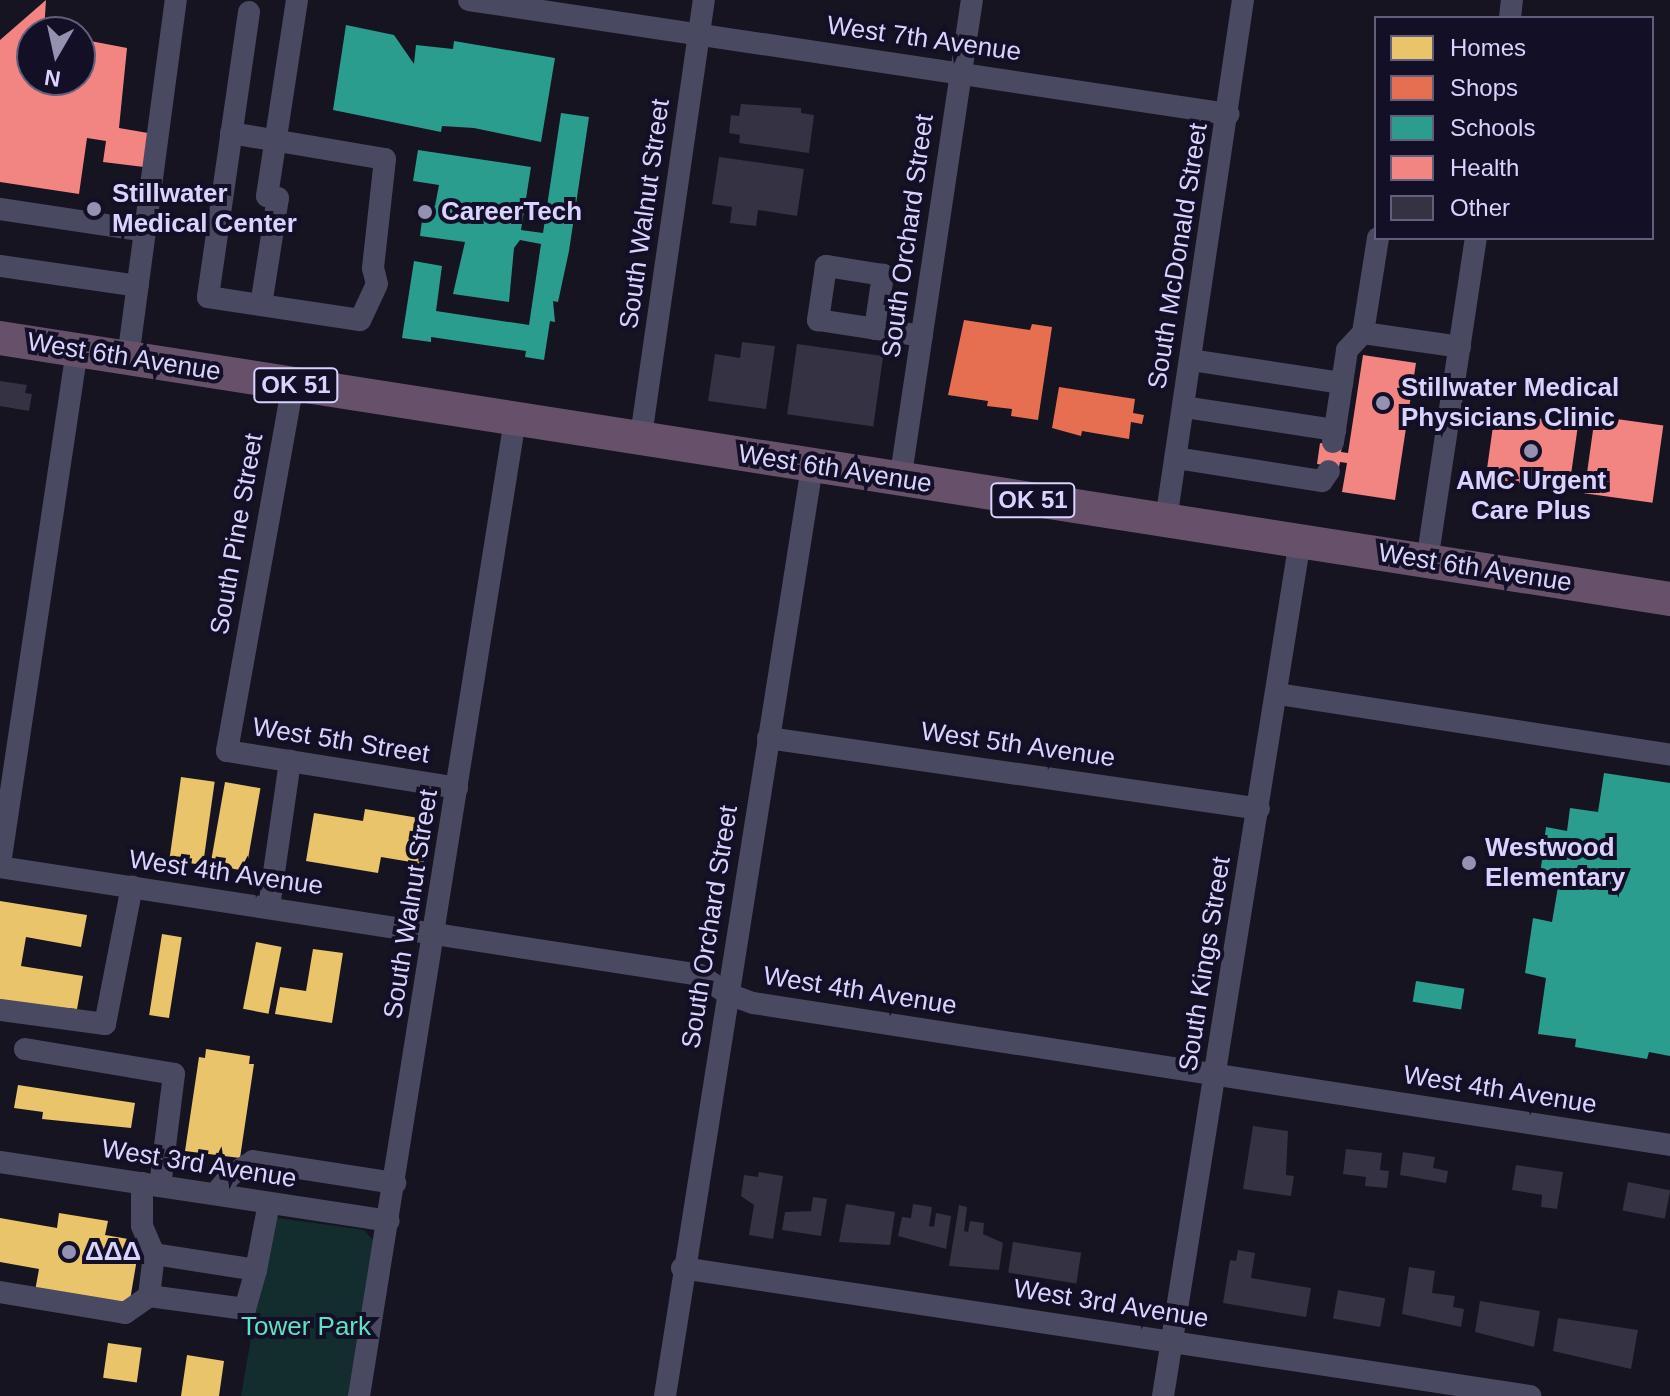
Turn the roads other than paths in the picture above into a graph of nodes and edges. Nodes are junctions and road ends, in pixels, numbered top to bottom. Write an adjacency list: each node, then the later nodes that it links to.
1 (176, 0): 14 (street)
2 (297, 0): 12 (street)
3 (469, 0): 8 (street, West 7th Avenue)
4 (704, 0): 8 (street, South Walnut Street)
5 (972, 0): 9 (street, South Orchard Street)
6 (1243, 0): 10 (street, South McDonald Street)
7 (249, 12): 11 (street)
8 (699, 35): 9 (street, West 7th Avenue); 32 (street, South Walnut Street)
9 (960, 72): 10 (street, West 7th Avenue); 22 (street, South Orchard Street)
10 (1228, 114): 27 (street, South McDonald Street)
11 (231, 133): 12 (street); 19 (street)
12 (276, 140): 19 (street); 19 (street)
13 (0, 209): 14 (street)
14 (145, 231): 18 (street)
15 (1378, 240): 21 (street)
16 (1476, 240): 24 (street)
17 (0, 266): 18 (street)
18 (138, 286): 26 (street)
19 (261, 305)
20 (875, 329): 22 (street)
21 (1363, 333): 24 (street); 28 (street)
22 (922, 336): 36 (street, South Orchard Street)
23 (0, 338): 25 (highway, West 6th Avenue / OK 51)
24 (1460, 347): 39 (street)
25 (77, 350): 26 (highway, West 6th Avenue / OK 51); 48 (street)
26 (128, 358): 29 (highway, West 6th Avenue / OK 51)
27 (1191, 360): 28 (street); 30 (street, South McDonald Street)
28 (1342, 383): 30 (street)
29 (293, 384): 31 (highway, West 6th Avenue / OK 51); 41 (street, South Pine Street)
30 (1184, 407): 33 (street, South McDonald Street)
31 (515, 420): 32 (highway, West 6th Avenue / OK 51); 46 (street, South Walnut Street)
32 (641, 436): 34 (highway, West 6th Avenue / OK 51)
33 (1176, 458): 35 (street); 37 (street, South McDonald Street)
34 (812, 467): 36 (highway, West 6th Avenue / OK 51); 43 (street, South Orchard Street)
35 (1329, 471)
36 (900, 481): 37 (highway, West 6th Avenue / OK 51)
37 (1166, 520): 38 (highway, West 6th Avenue / OK 51)
38 (1300, 541): 39 (highway, West 6th Avenue / OK 51); 42 (street, South Kings Street)
39 (1427, 561): 40 (highway, West 6th Avenue / OK 51)
40 (1670, 599)
41 (236, 693): 45 (street, West 5th Street)
42 (1278, 694): 44 (street); 47 (street, South Kings Street)
43 (768, 738): 47 (street, West 5th Avenue); 52 (street, South Orchard Street)
44 (1670, 755)
45 (290, 761): 46 (street, West 5th Street); 50 (street)
46 (457, 788): 51 (street, South Walnut Street)
47 (1259, 809): 55 (street, South Kings Street)
48 (0, 866): 49 (street, West 4th Avenue)
49 (132, 887): 50 (street, West 4th Avenue); 53 (street)
50 (269, 907): 51 (street, West 4th Avenue)
51 (434, 935): 52 (street, West 4th Avenue); 58 (street, South Walnut Street)
52 (728, 994): 55 (street, West 4th Avenue); 64 (street, South Orchard Street)
53 (0, 1010)
54 (25, 1049): 59 (street)
55 (1216, 1077): 56 (street, West 4th Avenue); 68 (street, South Kings Street)
56 (1670, 1145)
57 (0, 1162): 59 (street, West 3rd Avenue)
58 (395, 1183): 60 (street); 62 (street, South Walnut Street)
59 (151, 1185): 60 (street, West 3rd Avenue); 63 (street)
60 (215, 1194): 61 (street, West 3rd Avenue)
61 (269, 1203): 62 (street, West 3rd Avenue); 65 (street)
62 (389, 1221): 69 (street, South Walnut Street)
63 (154, 1254): 65 (street); 67 (street)
64 (682, 1268): 68 (street, West 3rd Avenue); 70 (street, South Orchard Street)
65 (256, 1270): 67 (street)
66 (0, 1292): 67 (street)
67 (149, 1296)
68 (1172, 1341): 71 (street, South Kings Street); 72 (street, West 3rd Avenue)
69 (359, 1396)
70 (665, 1396)
71 (1163, 1396)
72 (1530, 1396)

